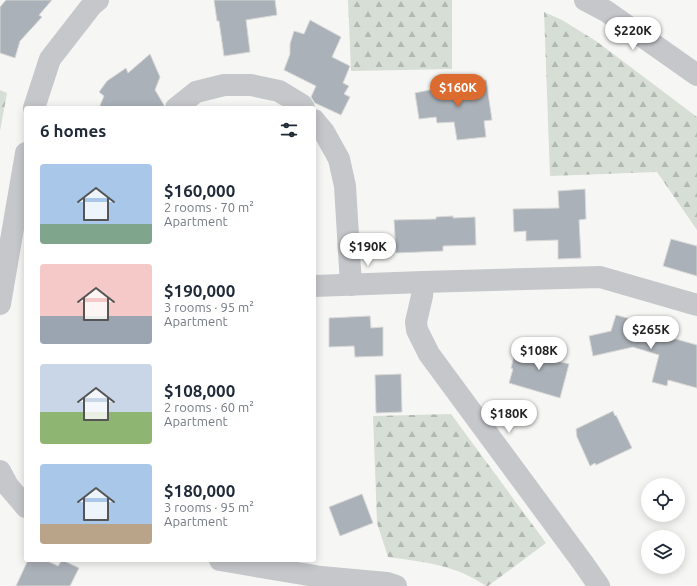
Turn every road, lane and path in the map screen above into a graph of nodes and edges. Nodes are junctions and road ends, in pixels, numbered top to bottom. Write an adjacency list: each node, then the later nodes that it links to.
1 (98, 0): 4 (street)
2 (585, 0): 3 (street)
3 (697, 75)
4 (35, 106)
5 (178, 106): 6 (street)
6 (303, 106)
7 (316, 122): 10 (street)
8 (24, 165): 12 (street)
9 (423, 282): 10 (street); 13 (street); 18 (street)
10 (351, 285): 11 (street)
11 (316, 286)
12 (0, 304)
13 (697, 305)
14 (0, 471): 15 (street)
15 (24, 505)
16 (232, 562): 17 (street)
17 (396, 586)
18 (599, 586)

